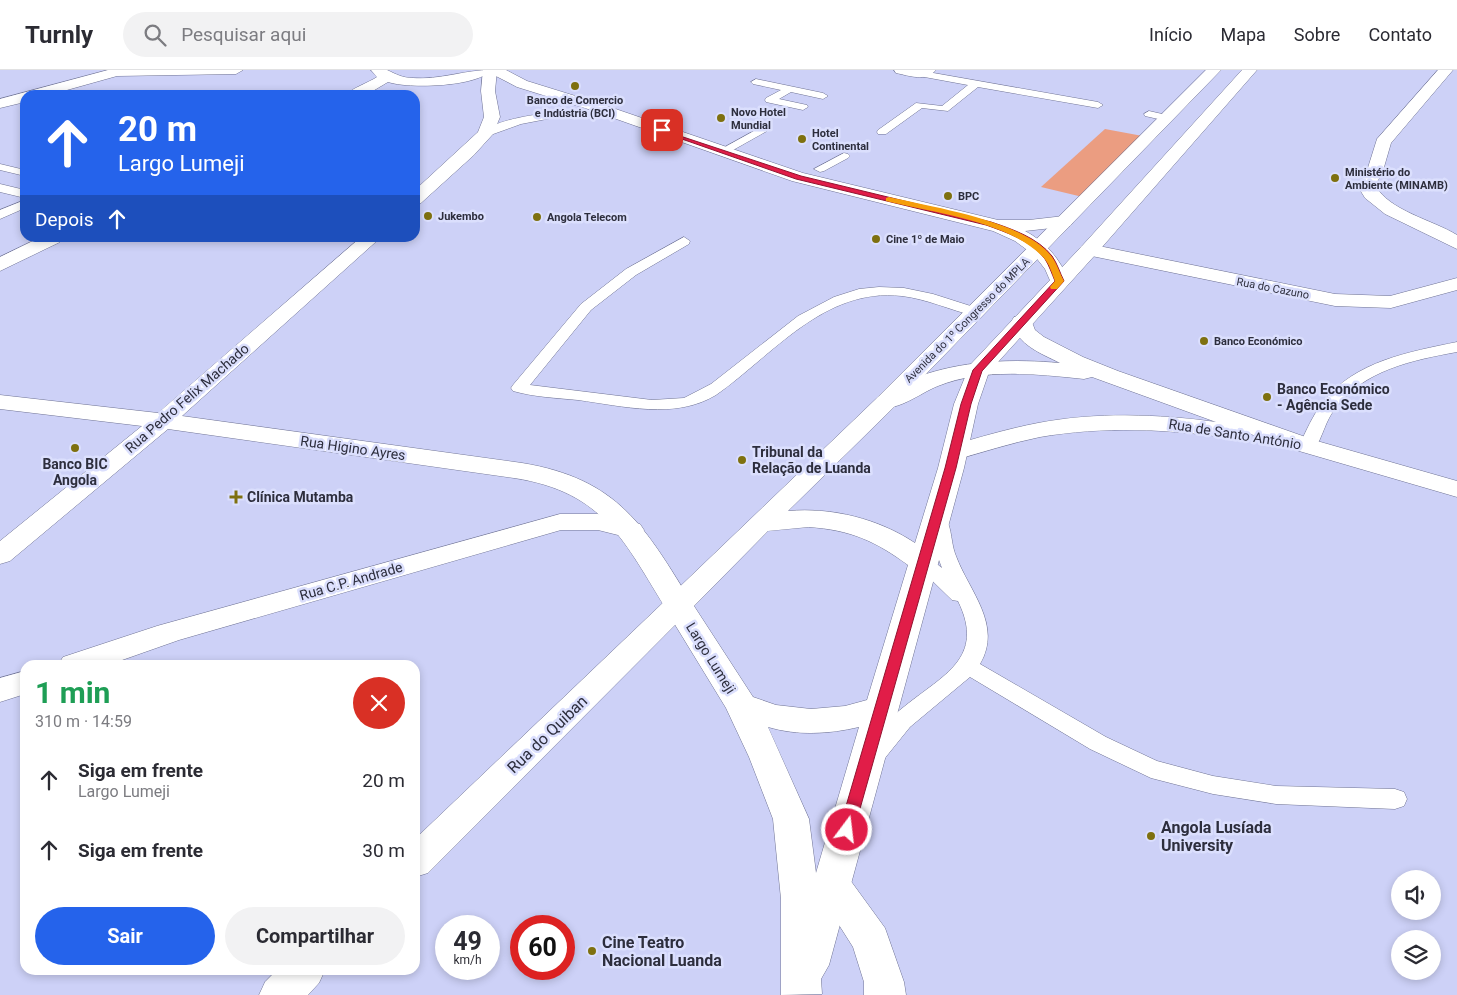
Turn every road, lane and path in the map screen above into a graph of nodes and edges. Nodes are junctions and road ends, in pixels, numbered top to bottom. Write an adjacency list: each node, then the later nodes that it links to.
1 (236, 70): 9 (street)
2 (484, 70): 10 (street)
3 (490, 70): 28 (street)
4 (494, 70): 23 (street)
5 (901, 70): 11 (street)
6 (1214, 70): 24 (street, Avenida do 1º Congresso do MPLA)
7 (1250, 70): 48 (street)
8 (1446, 70): 46 (street)
9 (112, 71): 15 (street)
10 (378, 72): 16 (street)
11 (925, 72): 13 (lane)
12 (756, 82): 14 (lane)
13 (976, 84): 19 (lane); 27 (lane)
14 (790, 89): 20 (lane); 20 (lane)
15 (49, 90)
16 (365, 90)
17 (20, 98): 18 (street)
18 (0, 104)
19 (1098, 105)
20 (790, 108): 21 (lane)
21 (776, 110)
22 (1148, 114): 24 (lane)
23 (621, 115): 28 (lane); 30 (street)
24 (1167, 118): 41 (street, Avenida do 1º Congresso do MPLA)
25 (749, 127): 29 (lane)
26 (763, 129): 29 (lane)
27 (882, 132)
28 (485, 134): 38 (street)
29 (746, 138): 30 (lane)
30 (722, 152): 42 (street)
31 (844, 156): 34 (lane)
32 (20, 163): 33 (lane)
33 (4, 168): 35 (lane)
34 (820, 169)
35 (20, 172)
36 (0, 188): 37 (lane)
37 (20, 193)
38 (420, 195)
39 (20, 206): 40 (lane)
40 (0, 215)
41 (1064, 222): 42 (street); 47 (street, Avenida do 1º Congresso do MPLA)
42 (988, 223): 47 (street)
43 (684, 241): 52 (lane)
44 (45, 242): 49 (street)
45 (366, 242): 59 (street, Rua Pedro Felix Machado)
46 (1457, 243)
47 (1039, 248): 50 (street); 52 (street, Avenida do 1º Congresso do MPLA)
48 (1089, 250): 50 (street); 51 (street, Rua do Cazuno)
49 (0, 265)
50 (1060, 281): 53 (street)
51 (1457, 284)
52 (975, 312): 58 (street, Avenida do 1º Congresso do MPLA)
53 (1022, 322): 55 (street); 56 (street, Rua de Santo António)
54 (1457, 348): 60 (lane)
55 (978, 370): 56 (street, Rua de Santo António); 58 (street, Rua de Santo António); 61 (street)
56 (1110, 376): 60 (street, Rua de Santo António)
57 (0, 402): 59 (street, Rua Higino Ayres)
58 (886, 402): 64 (street, Avenida do 1º Congresso do MPLA)
59 (163, 421): 65 (street, Rua Higino Ayres); 66 (street, Rua Pedro Felix Machado)
60 (1308, 446): 61 (street, Rua de Santo António); 62 (street, Rua de Santo António)
61 (955, 452): 63 (street)
62 (1457, 489)
63 (938, 510): 67 (street); 69 (lane)
64 (759, 525): 67 (street); 68 (street)
65 (630, 530): 68 (street, Rua Higino Ayres); 70 (street, Rua C.P. Andrade)
66 (0, 555)
67 (923, 562): 69 (lane); 75 (street)
68 (670, 592): 74 (street, Largo Lumeji); 78 (street, Rua do Quiban)
69 (972, 609): 71 (lane)
70 (89, 660)
71 (960, 674): 75 (lane); 76 (lane); 77 (lane)
72 (20, 684): 73 (street)
73 (0, 690)
74 (741, 705): 75 (street, Largo Lumeji); 81 (street)
75 (880, 708): 76 (street)
76 (857, 794): 79 (street)
77 (1395, 799)
78 (420, 857)
79 (832, 884): 81 (street); 83 (street)
80 (300, 975): 82 (street)
81 (801, 994)
82 (280, 995)
83 (885, 995)

